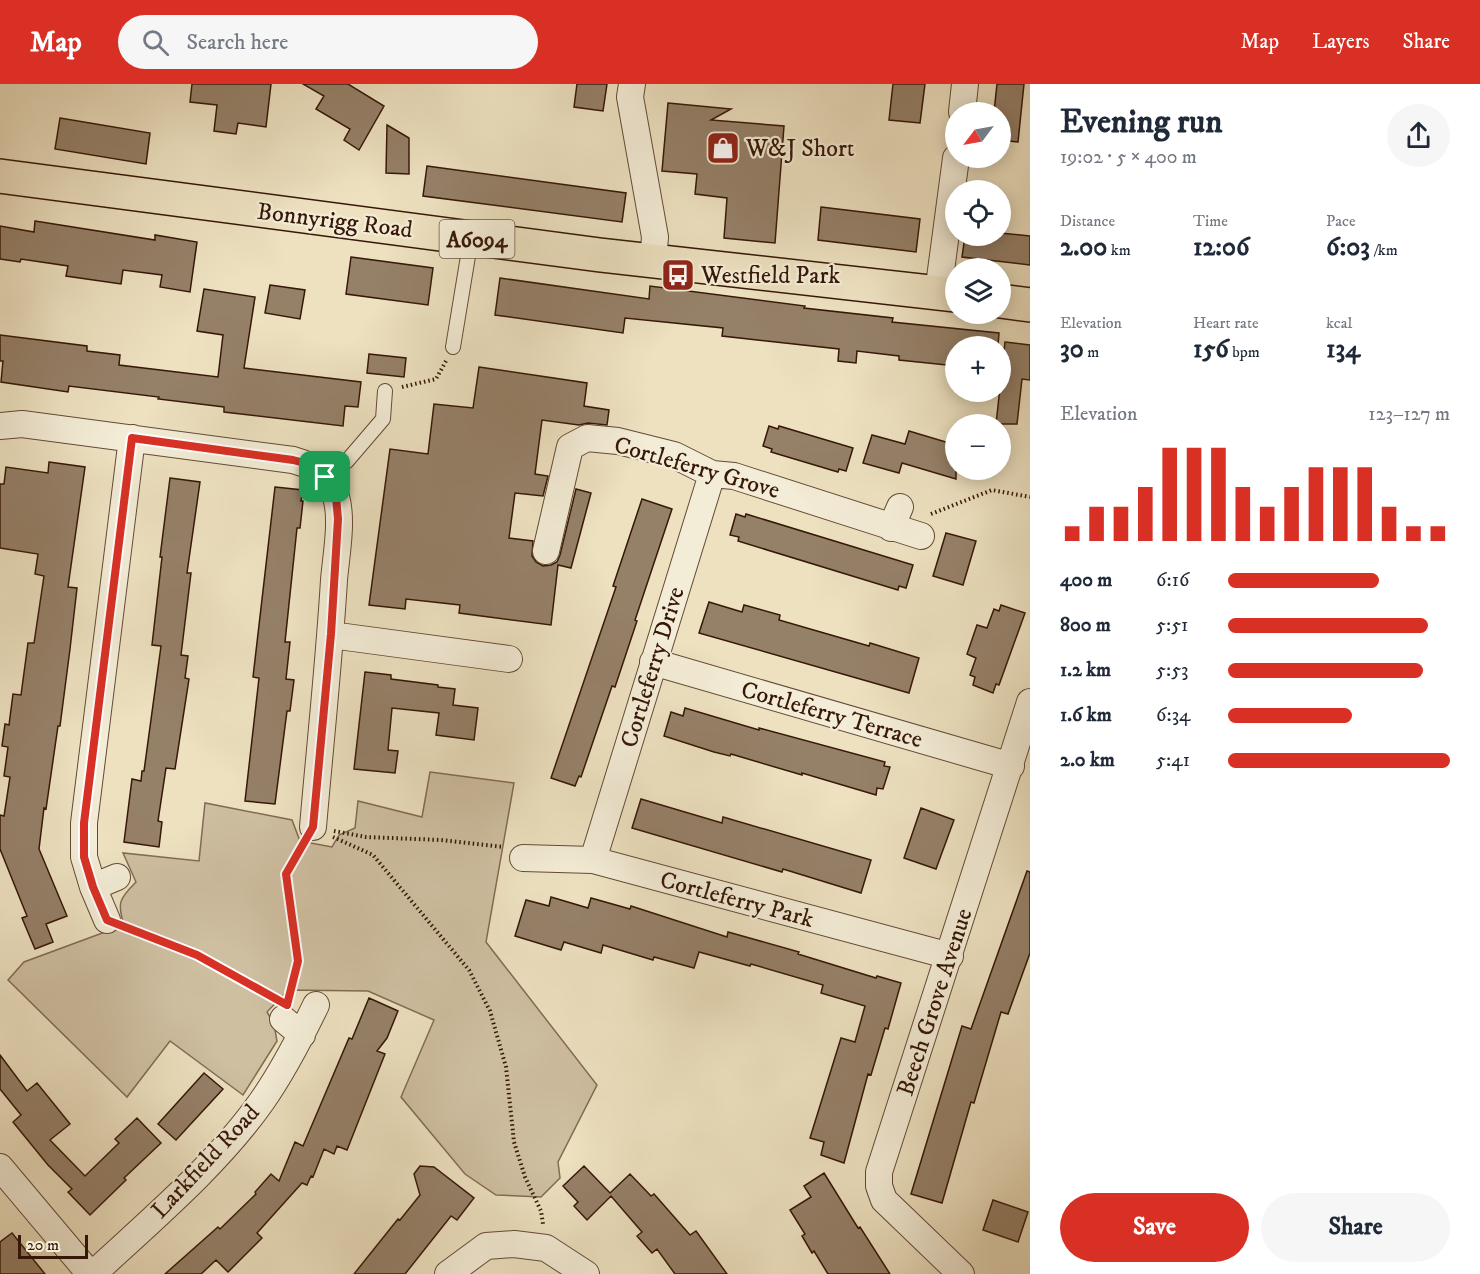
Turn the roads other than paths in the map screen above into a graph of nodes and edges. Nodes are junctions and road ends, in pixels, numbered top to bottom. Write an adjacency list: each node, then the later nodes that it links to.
1 (632, 84): 8 (street)
2 (965, 84): 3 (street)
3 (963, 102)
4 (955, 168): 7 (street)
5 (0, 176): 6 (main road, Bonnyrigg Road / A6094)
6 (471, 238): 8 (main road, Bonnyrigg Road / A6094); 12 (lane)
7 (949, 258)
8 (653, 261): 9 (main road, Bonnyrigg Road / A6094)
9 (945, 294)
10 (1011, 302): 11 (main road)
11 (1030, 304)
12 (453, 347)
13 (385, 391): 17 (lane)
14 (0, 426): 15 (street)
15 (132, 438): 17 (street); 29 (street)
16 (712, 474): 18 (street, Cortleferry Grove); 19 (street, Cortleferry Grove); 21 (street, Cortleferry Drive)
17 (325, 477): 20 (street)
18 (921, 536)
19 (546, 551)
20 (331, 634): 22 (street); 25 (street)
21 (653, 662): 24 (street, Cortleferry Terrace); 27 (street, Cortleferry Drive)
22 (499, 664)
23 (1030, 702): 24 (street, Beech Grove Avenue)
24 (1011, 766): 31 (street, Beech Grove Avenue)
25 (313, 827)
26 (523, 858): 27 (street, Cortleferry Park)
27 (593, 860): 31 (street, Cortleferry Park)
28 (117, 876): 29 (street)
29 (93, 887): 30 (street)
30 (107, 920)
31 (950, 956): 37 (street, Beech Grove Avenue)
32 (316, 1005): 34 (street, Larkfield Road)
33 (0, 1167): 34 (street)
34 (91, 1274)
35 (448, 1274): 36 (street)
36 (586, 1274)
37 (961, 1274)

